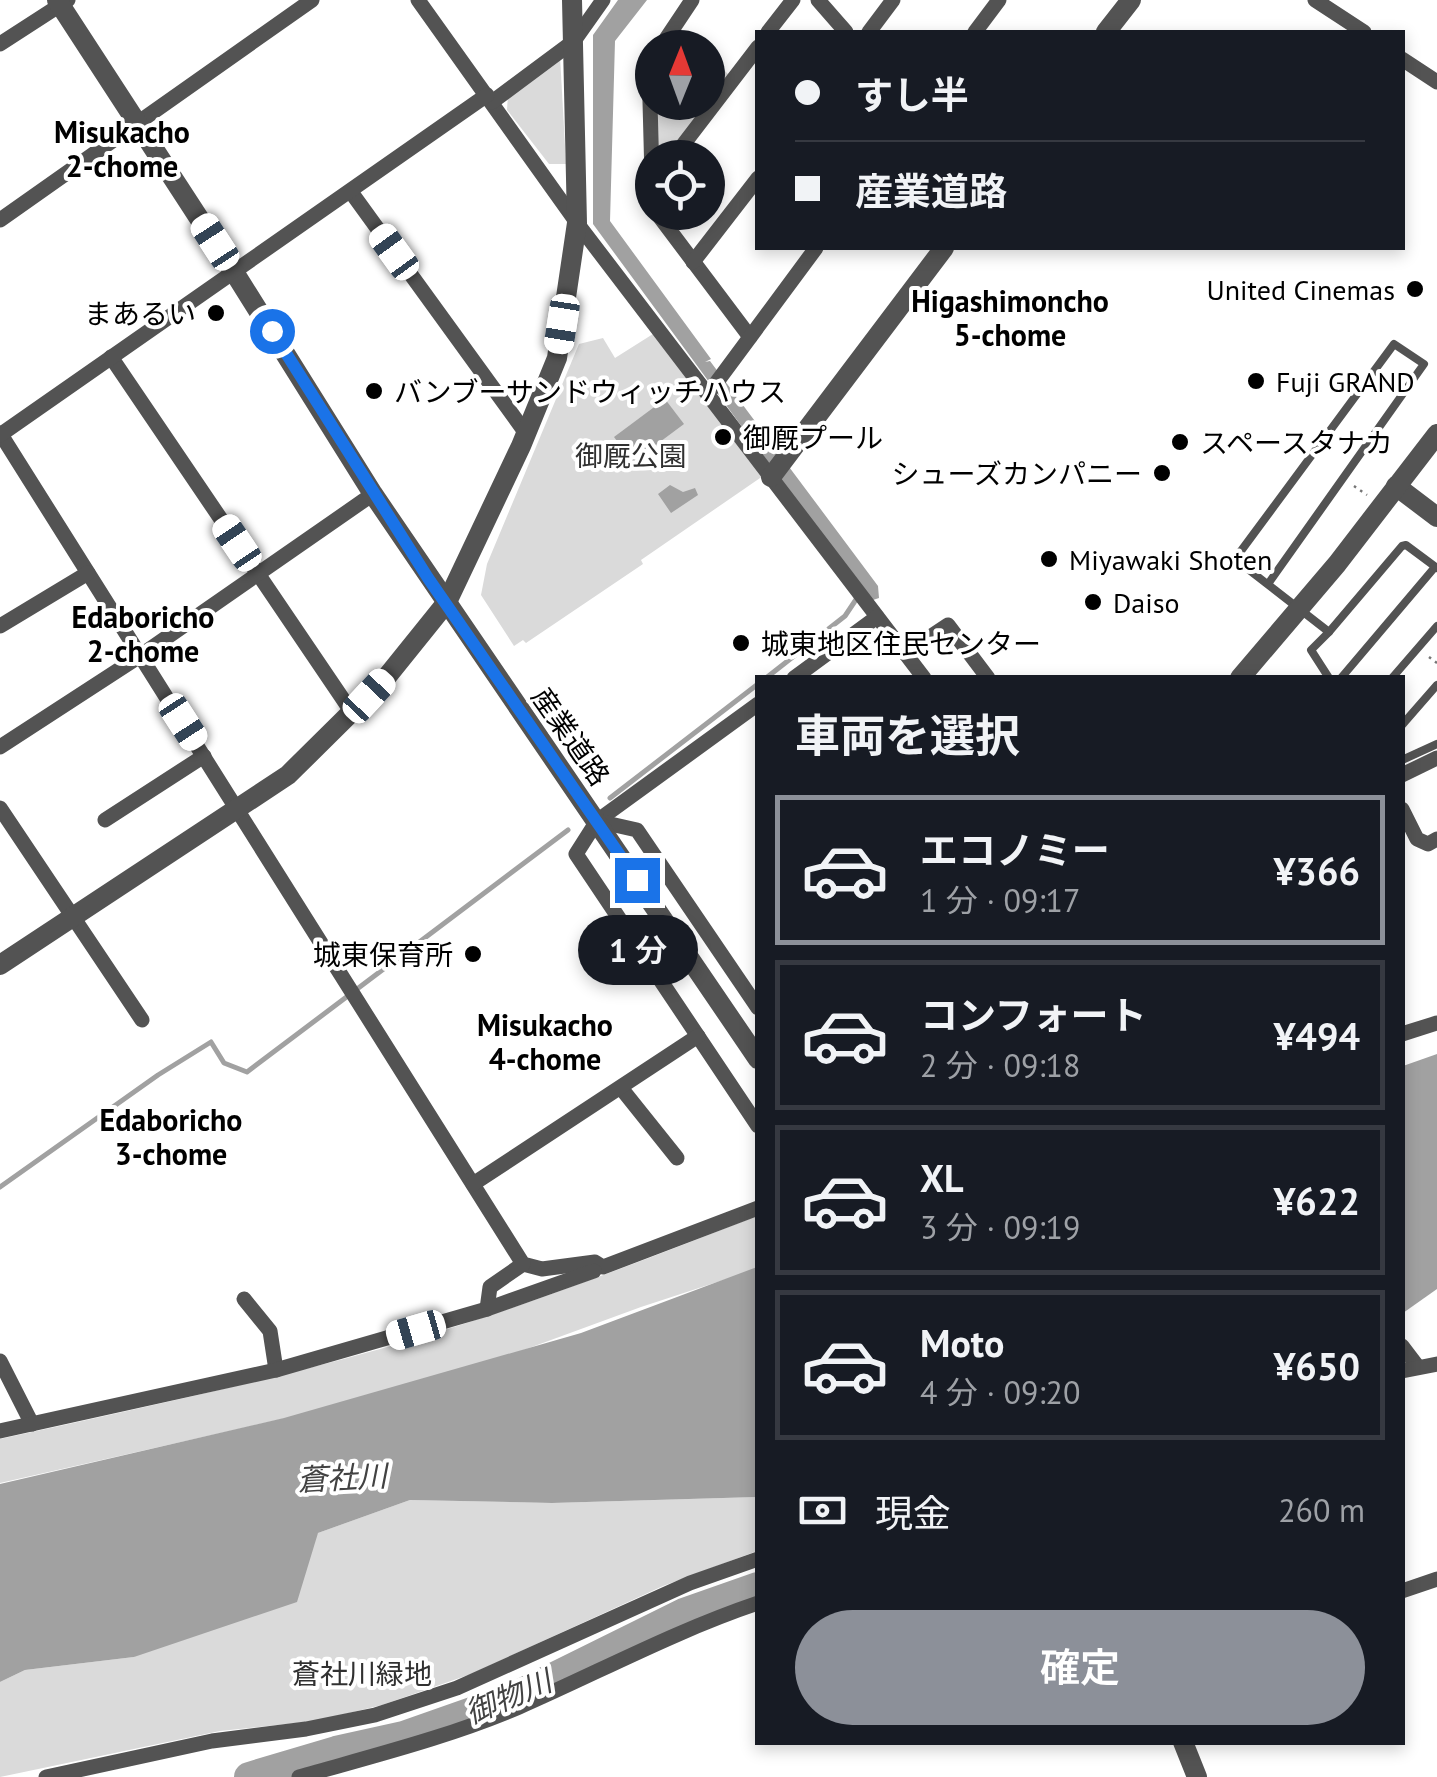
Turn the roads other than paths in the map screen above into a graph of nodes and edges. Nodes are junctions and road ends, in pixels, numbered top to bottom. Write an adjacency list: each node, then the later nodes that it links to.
1 (312, 0): 26 (street)
2 (418, 0): 25 (street)
3 (572, 0): 20 (street)
4 (603, 0): 20 (street)
5 (692, 0): 13 (street)
6 (793, 0): 14 (street)
7 (818, 0): 15 (street)
8 (893, 0): 16 (street)
9 (999, 0): 17 (street)
10 (1131, 0): 18 (street)
11 (1315, 0): 19 (street)
12 (62, 2): 21 (street); 26 (street, 産業道路)
13 (672, 30)
14 (770, 30)
15 (844, 30)
16 (870, 30)
17 (976, 30)
18 (1108, 30)
19 (1361, 30)
20 (574, 41): 25 (street); 31 (street)
21 (0, 44)
22 (755, 51): 27 (street)
23 (1405, 61): 24 (street)
24 (1437, 82)
25 (490, 99): 29 (street); 31 (street)
26 (137, 124): 30 (street); 36 (street, 産業道路)
27 (687, 140)
28 (755, 182): 35 (street)
29 (351, 192): 36 (street); 40 (street)
30 (0, 220)
31 (577, 222): 39 (street); 40 (street)
32 (669, 230): 35 (street)
33 (815, 250): 37 (street)
34 (942, 250): 43 (street)
35 (693, 262): 37 (street)
36 (234, 272): 38 (street); 45 (street, 産業道路)
37 (750, 337): 39 (street)
38 (111, 356): 41 (street); 49 (street)
39 (708, 394): 43 (street)
40 (525, 432): 51 (street)
41 (0, 434): 48 (street)
42 (1437, 434): 44 (street)
43 (771, 477): 53 (street)
44 (1396, 486): 46 (street); 52 (street)
45 (373, 494): 49 (street); 51 (street, 産業道路)
46 (1437, 518)
47 (1436, 568): 56 (lane); 64 (lane)
48 (88, 573): 54 (street); 58 (street)
49 (258, 574): 58 (street); 68 (street)
50 (1268, 584): 50 (lane); 52 (lane)
51 (447, 602): 68 (street); 80 (street, 産業道路)
52 (1300, 609): 56 (lane); 62 (street)
53 (876, 618): 57 (street); 59 (street)
54 (0, 626)
55 (1437, 626): 65 (lane)
56 (1329, 632): 63 (lane)
57 (906, 653): 60 (street); 61 (street)
58 (140, 656): 71 (street); 72 (street)
59 (798, 675)
60 (922, 675)
61 (986, 675)
62 (1243, 675)
63 (1327, 675)
64 (1344, 675)
65 (1395, 675)
66 (1437, 685): 69 (lane)
67 (755, 706): 80 (street)
68 (353, 714): 77 (street)
69 (1405, 722)
70 (1437, 744): 74 (lane)
71 (0, 747)
72 (204, 756): 77 (street); 79 (street)
73 (1437, 758): 75 (street)
74 (1405, 759)
75 (1405, 774)
76 (0, 808): 82 (street)
77 (240, 810): 82 (street); 93 (street)
78 (1405, 814): 81 (street)
79 (105, 820)
80 (598, 821): 84 (street); 88 (street); 89 (street, 産業道路)
81 (1437, 839)
82 (72, 918): 83 (street); 85 (street)
83 (0, 965)
84 (755, 1004)
85 (142, 1020)
86 (1437, 1023): 87 (street)
87 (1405, 1033)
88 (698, 1036): 90 (street); 91 (street)
89 (755, 1055)
90 (621, 1088): 92 (street); 93 (street)
91 (755, 1122)
92 (678, 1158)
93 (474, 1184): 95 (street)
94 (755, 1209): 96 (street)
95 (523, 1264): 96 (street); 98 (street)
96 (604, 1267): 98 (street)
97 (244, 1299): 102 (street)
98 (487, 1309): 102 (street)
99 (0, 1361): 103 (street)
100 (1437, 1364): 101 (street)
101 (1410, 1369)
102 (276, 1370): 103 (street)
103 (32, 1424): 104 (street)
104 (0, 1430)
105 (755, 1559): 111 (street)
106 (1437, 1578): 107 (street)
107 (1405, 1590)
108 (755, 1604): 110 (street)
109 (1184, 1745): 114 (street)
110 (356, 1761): 112 (street); 113 (street)
111 (46, 1777)
112 (300, 1777)
113 (364, 1777)
114 (1197, 1777)

